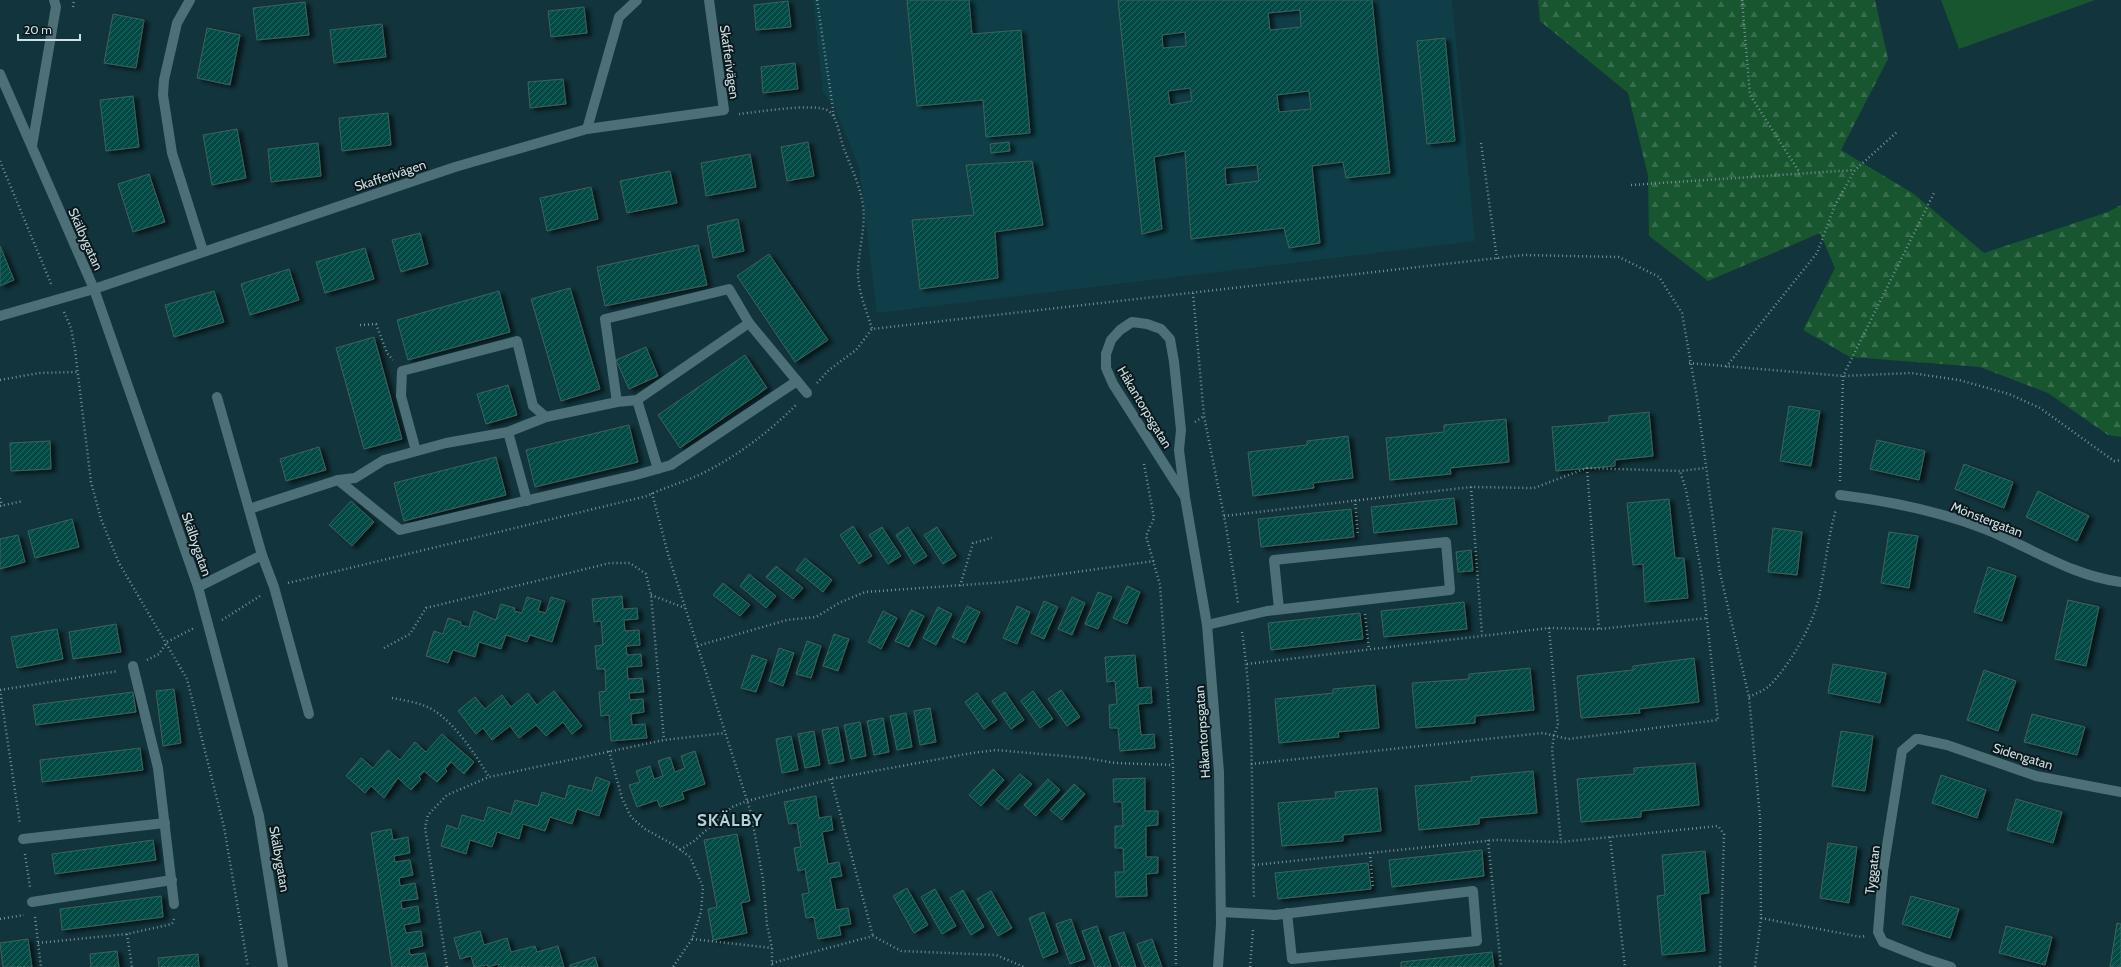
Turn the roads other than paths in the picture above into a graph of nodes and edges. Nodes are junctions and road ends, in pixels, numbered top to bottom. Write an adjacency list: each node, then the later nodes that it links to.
1 (54, 0): 7 (street)
2 (190, 0): 8 (street)
3 (637, 0): 6 (street)
4 (708, 0): 6 (street, Skafferivägen)
5 (0, 74): 7 (street, Skälbygatan)
6 (587, 129): 8 (street, Skafferivägen)
7 (32, 146): 9 (street, Skälbygatan)
8 (203, 251): 9 (street, Skafferivägen)
9 (94, 289): 10 (street, Skafferivägen); 28 (street, Skälbygatan)
10 (0, 316)
11 (750, 323): 12 (street); 15 (street); 16 (street)
12 (797, 381): 13 (street); 20 (street)
13 (807, 393)
14 (217, 397): 25 (street)
15 (637, 400): 16 (street); 20 (street)
16 (617, 402): 17 (street)
17 (546, 417): 18 (street); 19 (street)
18 (508, 432): 19 (street); 24 (street)
19 (416, 451): 21 (street)
20 (658, 469): 24 (street)
21 (338, 480): 24 (street); 25 (street)
22 (1840, 495): 27 (street, Mönstergatan)
23 (1185, 497): 23 (street, Håkantorpsgatan); 30 (street, Håkantorpsgatan)
24 (527, 501)
25 (249, 509): 26 (street)
26 (262, 555): 28 (street); 32 (street)
27 (2121, 582)
28 (198, 587): 42 (street, Skälbygatan)
29 (1278, 609): 29 (street); 30 (street)
30 (1207, 625): 40 (street, Håkantorpsgatan)
31 (133, 666): 35 (street)
32 (309, 714)
33 (1919, 739): 34 (street, Sidengatan); 44 (street, Tyggatan)
34 (2121, 792)
35 (165, 823): 36 (street); 37 (street)
36 (23, 839)
37 (172, 880): 38 (street); 39 (street)
38 (32, 902)
39 (174, 904)
40 (1221, 912): 41 (street); 43 (street, Håkantorpsgatan)
41 (1287, 913): 41 (street)
42 (284, 967)
43 (1218, 967)
44 (1951, 967)

